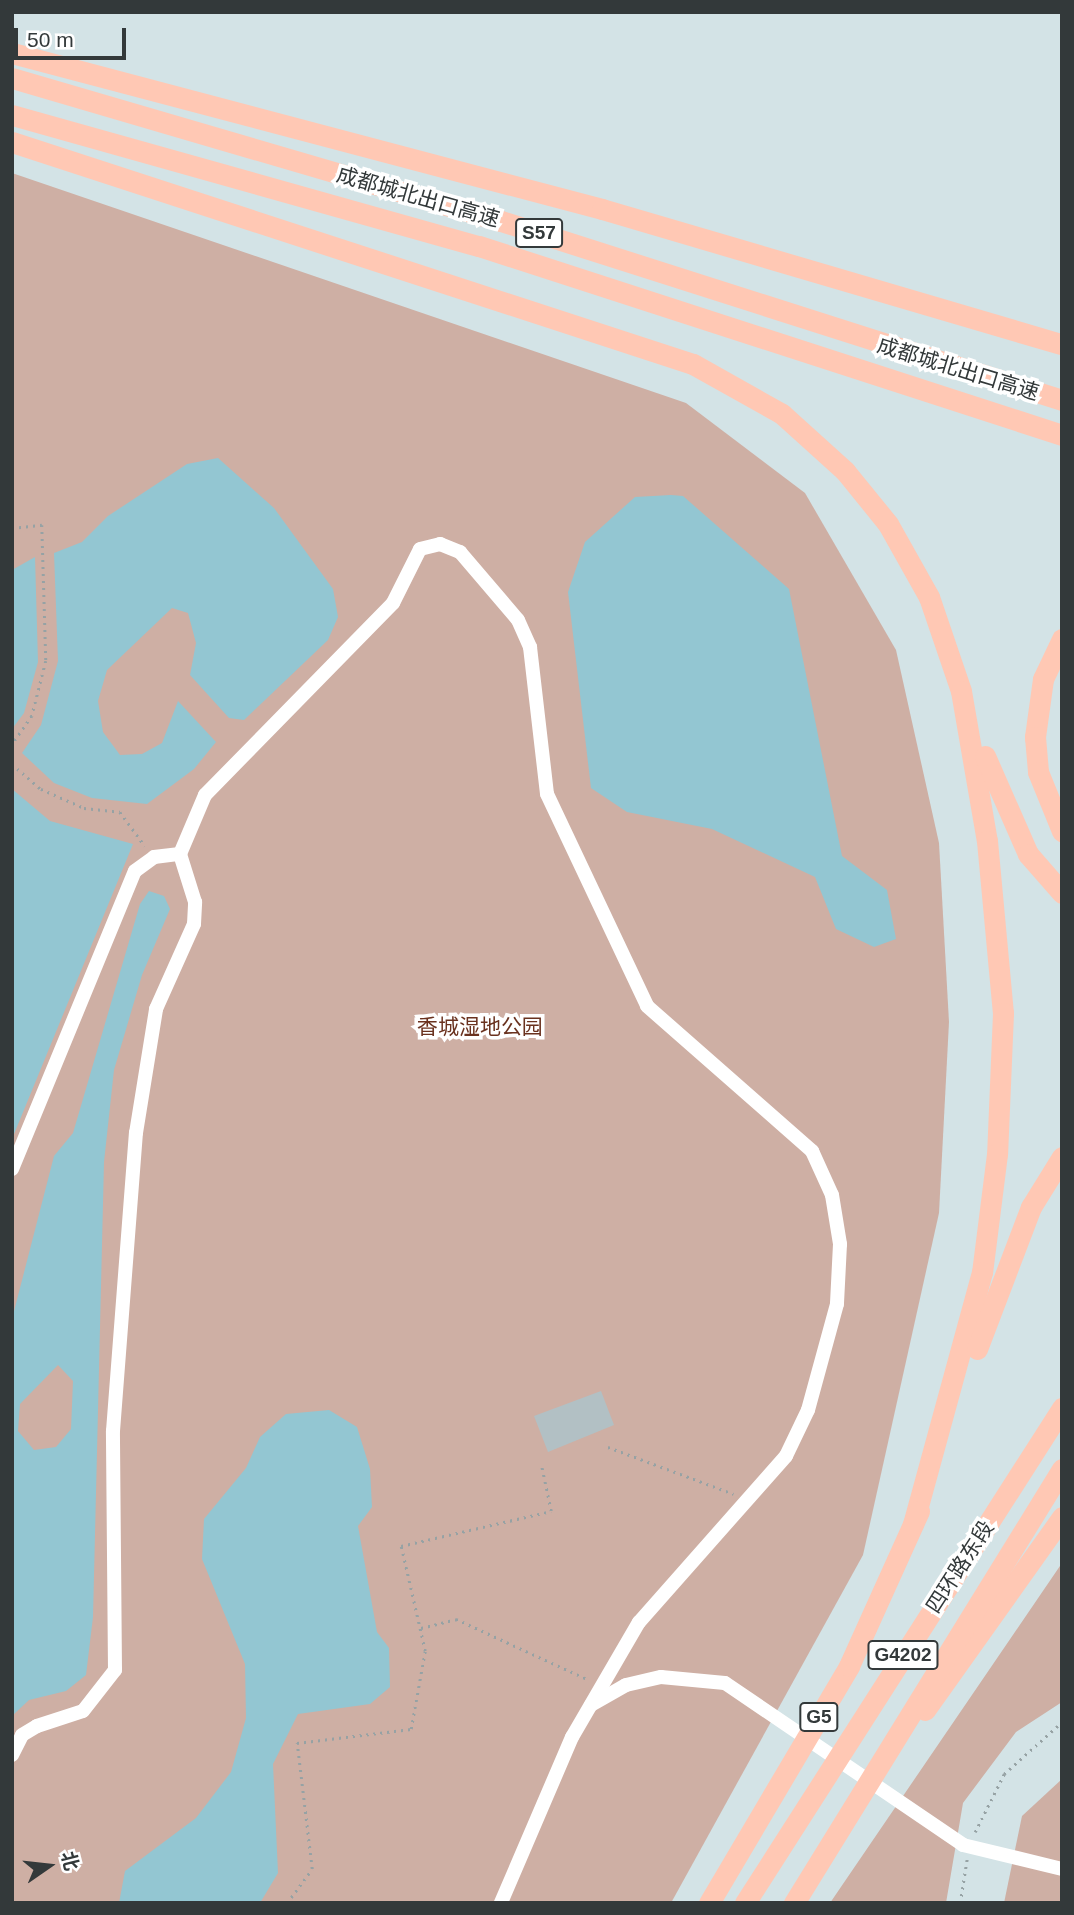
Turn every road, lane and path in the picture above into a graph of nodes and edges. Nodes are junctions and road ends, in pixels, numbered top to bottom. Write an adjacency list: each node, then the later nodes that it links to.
1 (12, 53): 5 (highway)
2 (12, 78): 6 (highway, 成都城北出口高速 / S57)
3 (12, 115): 7 (highway, 成都城北出口高速 / S57)
4 (12, 142): 10 (highway)
5 (1062, 343)
6 (1062, 400)
7 (1062, 435)
8 (12, 528): 11 (path)
9 (1062, 639): 13 (highway)
10 (961, 691): 16 (highway); 25 (highway)
11 (12, 745)
12 (12, 764): 15 (path)
13 (1062, 831)
14 (180, 854): 15 (street); 23 (street); 30 (street)
15 (154, 858): 18 (street)
16 (1062, 893)
17 (1062, 1157): 25 (highway, G5)
18 (12, 1169)
19 (1062, 1408): 37 (highway, 四环路东段 / G4202)
20 (608, 1447): 23 (path)
21 (541, 1464): 26 (path)
22 (1062, 1469): 31 (highway, 四环路东段 / G4202)
23 (750, 1500): 27 (street)
24 (1062, 1517): 31 (highway)
25 (913, 1524): 36 (highway, G5)
26 (420, 1628): 27 (path); 34 (path)
27 (602, 1685): 28 (street)
28 (590, 1706): 32 (street); 35 (street)
29 (1062, 1722): 32 (path)
30 (12, 1755)
31 (827, 1845): 38 (highway, 四环路东段)
32 (970, 1848): 33 (street); 39 (path)
33 (1062, 1869)
34 (287, 1903)
35 (501, 1903)
36 (709, 1903)
37 (745, 1903)
38 (794, 1903)
39 (960, 1903)

